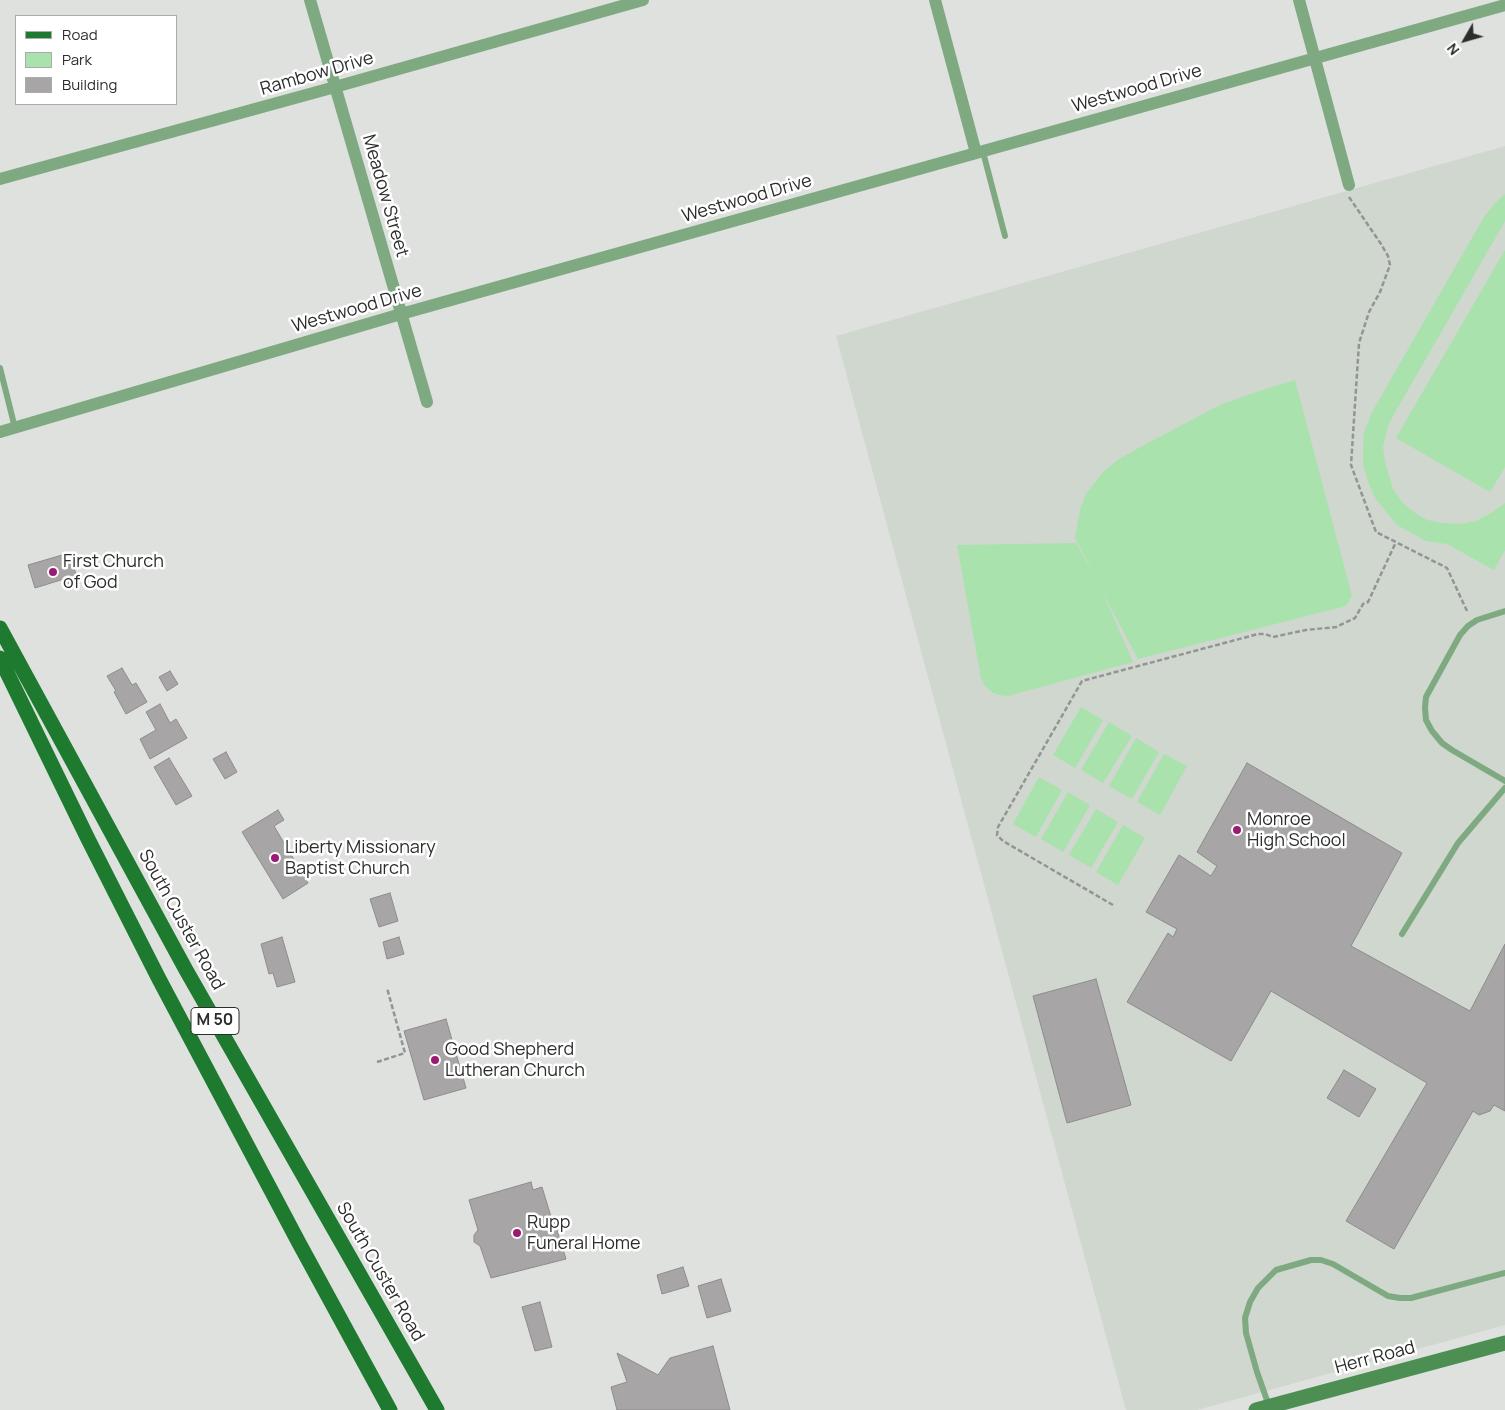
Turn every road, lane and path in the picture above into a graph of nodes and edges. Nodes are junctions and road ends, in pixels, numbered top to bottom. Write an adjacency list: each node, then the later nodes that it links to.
1 (310, 0): 7 (street, Meadow Street)
2 (643, 0): 7 (street, Rambow Drive)
3 (935, 0): 8 (street)
4 (1299, 0): 6 (street)
5 (1505, 4): 6 (street, Westwood Drive)
6 (1315, 57): 8 (street, Westwood Drive); 10 (street)
7 (335, 87): 9 (street, Rambow Drive); 12 (street, Meadow Street)
8 (980, 153): 11 (lane); 12 (street, Westwood Drive)
9 (0, 179)
10 (1349, 190): 17 (path)
11 (1005, 236)
12 (401, 314): 14 (street, Meadow Street); 15 (street, Westwood Drive)
13 (0, 368): 15 (lane)
14 (426, 402)
15 (15, 428): 16 (street, Westwood Drive)
16 (0, 432)
17 (1396, 542): 19 (path); 24 (path)
18 (1505, 610): 22 (lane)
19 (1467, 611)
20 (0, 628): 32 (main road, South Custer Road / M 50)
21 (0, 658): 31 (main road, M 50)
22 (1505, 781)
23 (1505, 788): 25 (lane)
24 (1113, 905)
25 (1402, 934)
26 (387, 988): 27 (path)
27 (377, 1062)
28 (1505, 1273): 30 (lane)
29 (1505, 1343): 30 (street, Herr Road)
30 (1262, 1408)
31 (390, 1410)
32 (437, 1410)

